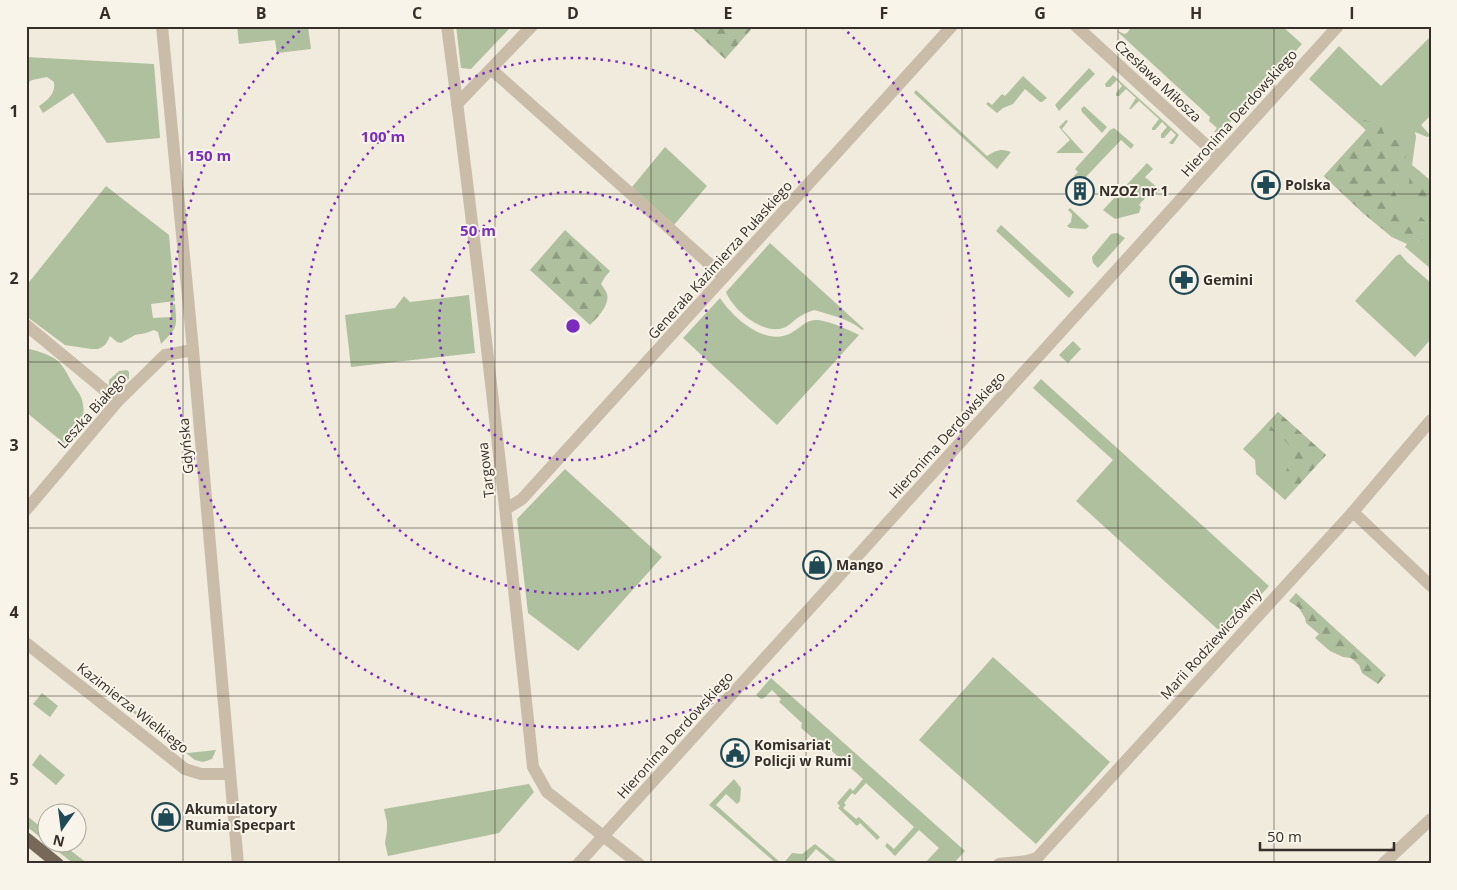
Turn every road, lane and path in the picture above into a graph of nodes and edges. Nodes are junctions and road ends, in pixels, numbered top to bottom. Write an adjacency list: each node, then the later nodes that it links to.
1 (162, 26): 12 (street, Gdyńska)
2 (447, 26): 8 (street, Targowa)
3 (532, 26): 7 (street)
4 (952, 26): 10 (street, Generała Kazimierza Pułaskiego)
5 (1076, 26): 9 (street, Czesława Miłosza)
6 (1338, 26): 9 (street, Hieronima Derdowskiego)
7 (491, 69): 8 (street); 10 (street)
8 (458, 104): 16 (street, Targowa)
9 (1219, 158): 22 (street, Hieronima Derdowskiego)
10 (724, 277): 16 (street, Generała Kazimierza Pułaskiego)
11 (26, 325): 13 (street)
12 (193, 350): 13 (street, Leszka Białego); 20 (street, Gdyńska)
13 (118, 401): 15 (street, Leszka Białego)
14 (1431, 420): 17 (street, Marii Rodziewiczówny)
15 (26, 510)
16 (506, 510): 22 (street, Targowa)
17 (1353, 512): 18 (street); 28 (street, Marii Rodziewiczówny)
18 (1431, 586)
19 (26, 643): 20 (street, Kazimierza Wielkiego)
20 (229, 774): 25 (street, Gdyńska)
21 (1431, 819): 29 (street)
22 (603, 836): 26 (street, Hieronima Derdowskiego); 27 (street, Targowa)
23 (26, 838): 24 (main road)
24 (58, 864)
25 (238, 864)
26 (578, 864)
27 (639, 864)
28 (999, 864)
29 (1384, 864)

